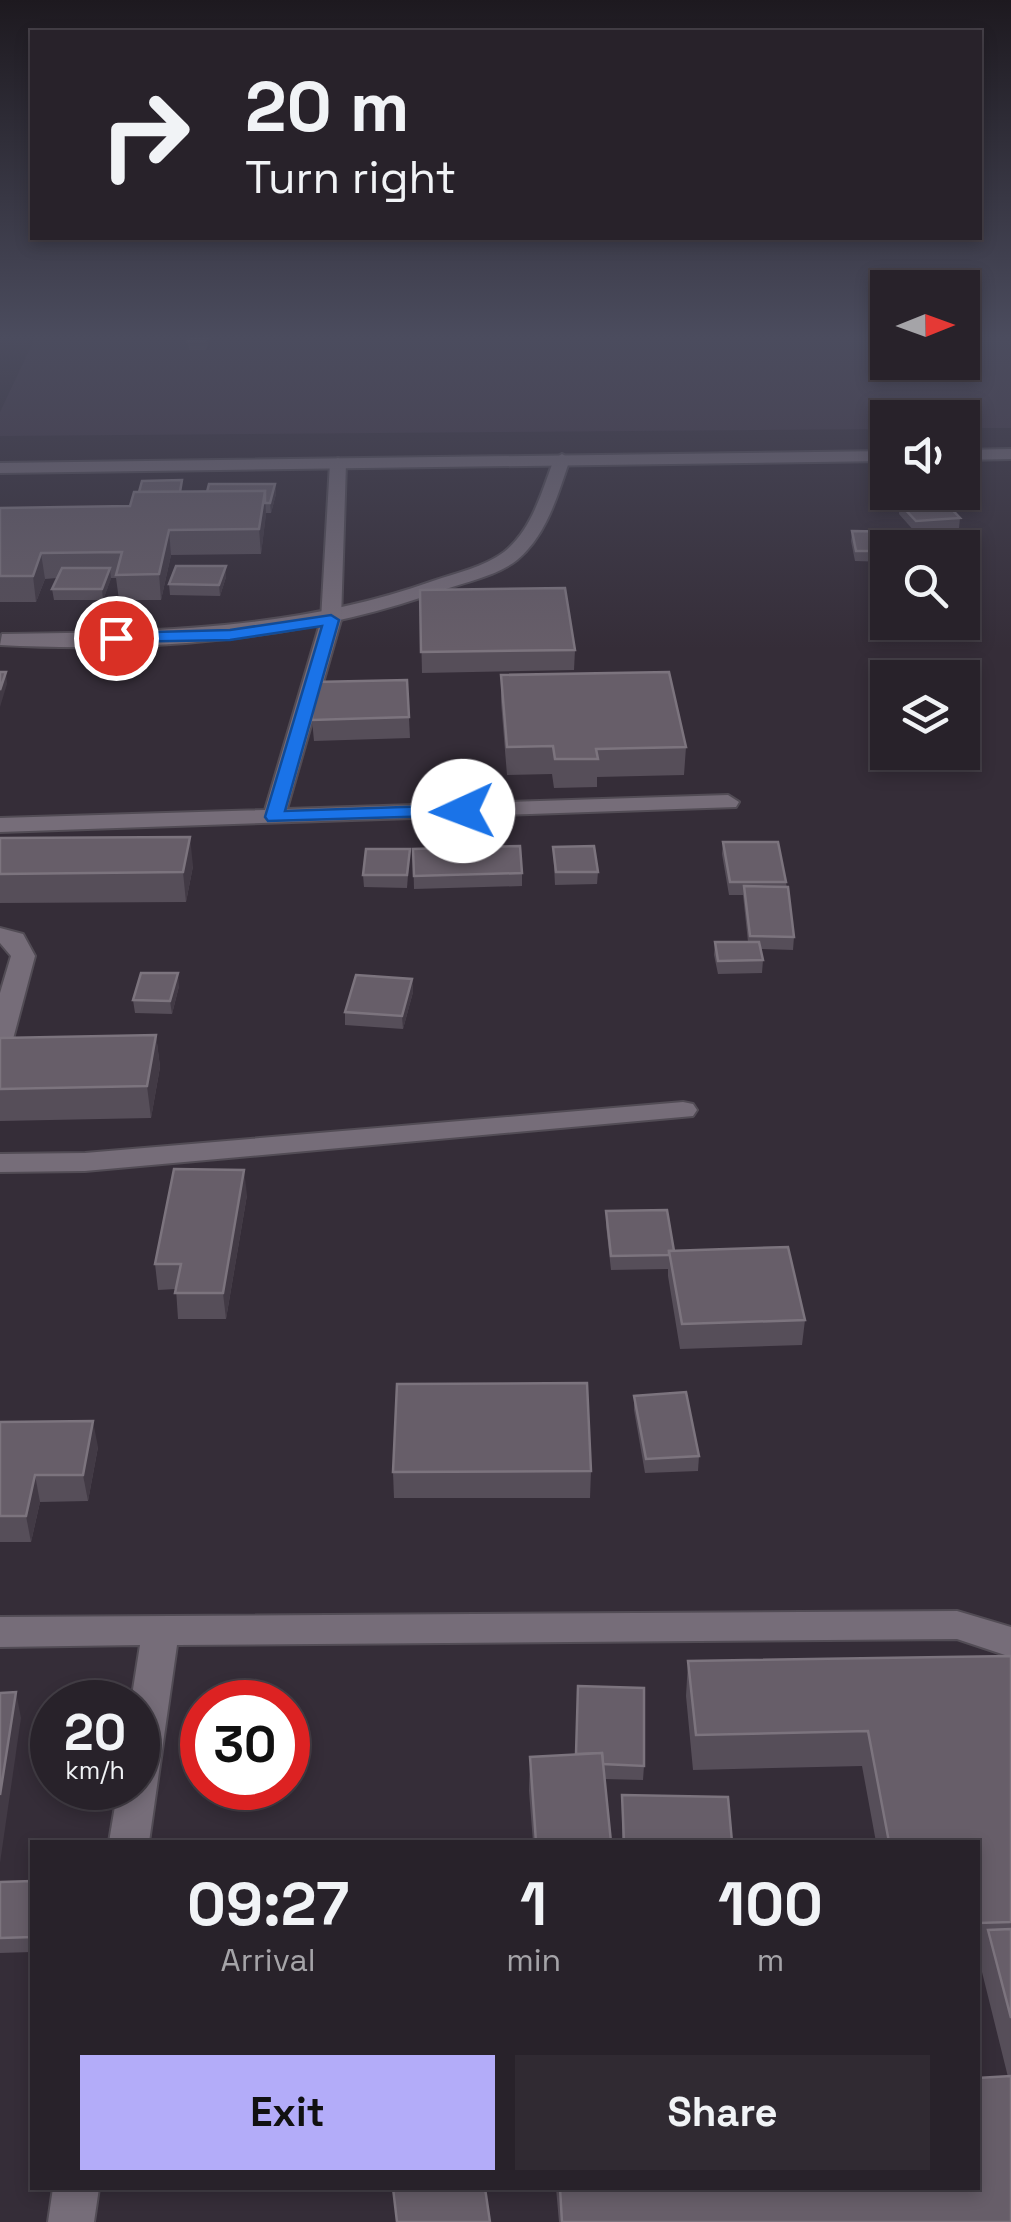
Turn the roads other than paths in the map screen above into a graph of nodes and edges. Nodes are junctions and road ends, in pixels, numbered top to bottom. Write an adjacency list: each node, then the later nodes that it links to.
1 (1011, 454): 2 (street)
2 (980, 455)
3 (870, 456): 4 (street)
4 (562, 459): 5 (street); 7 (street)
5 (338, 462): 6 (street); 7 (street)
6 (0, 468)
7 (331, 620): 8 (street); 10 (street)
8 (2, 640)
9 (728, 802): 10 (street)
10 (274, 817): 11 (street)
11 (0, 824)
12 (0, 935): 13 (street)
13 (0, 1038)
14 (683, 1110): 15 (street)
15 (0, 1163)
16 (161, 1628): 17 (street); 18 (street); 19 (street)
17 (0, 1632)
18 (1011, 1642)
19 (153, 1680)
20 (133, 1810): 21 (street)
21 (128, 1840)
22 (76, 2190): 23 (street)
23 (71, 2222)

